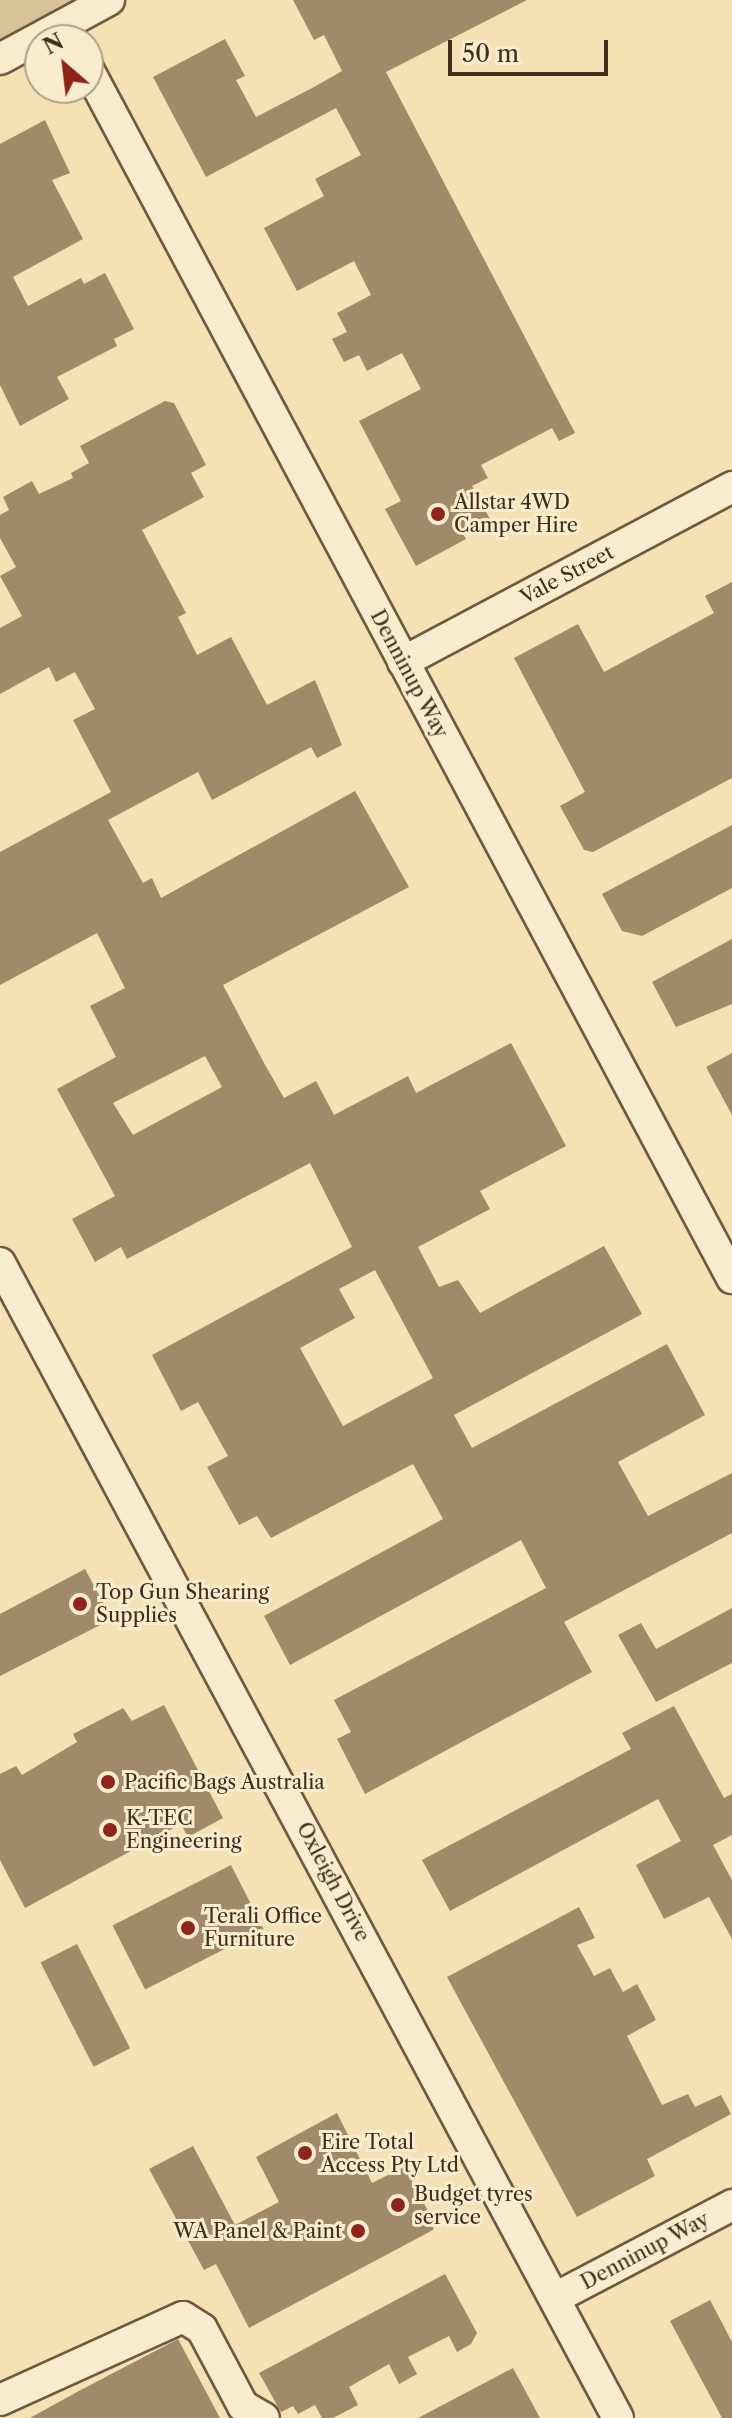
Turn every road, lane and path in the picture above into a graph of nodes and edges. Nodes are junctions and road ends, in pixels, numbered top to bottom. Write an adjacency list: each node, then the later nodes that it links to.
1 (109, 0): 2 (street)
2 (78, 24)
3 (24, 49): 4 (street)
4 (0, 59)
5 (104, 99): 7 (street, Denninup Way)
6 (732, 487): 7 (street, Vale Street)
7 (403, 662): 9 (street, Denninup Way)
8 (0, 1263): 11 (street, Oxleigh Drive)
9 (732, 1278)
10 (732, 2205): 11 (street, Denninup Way)
11 (557, 2297): 14 (street, Oxleigh Drive)
12 (0, 2400): 13 (street)
13 (264, 2418)
14 (618, 2418)

